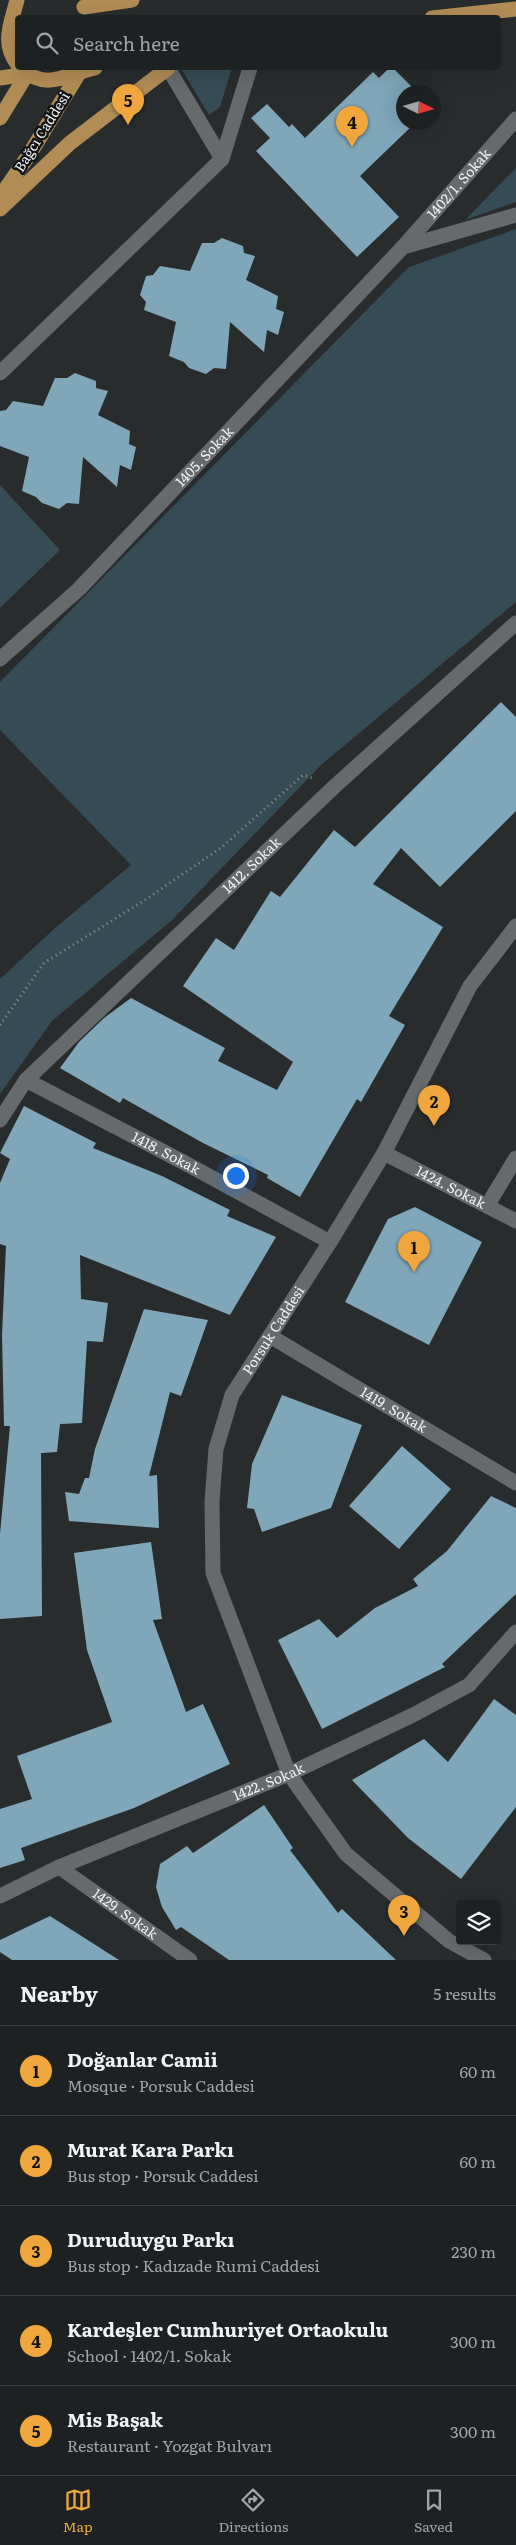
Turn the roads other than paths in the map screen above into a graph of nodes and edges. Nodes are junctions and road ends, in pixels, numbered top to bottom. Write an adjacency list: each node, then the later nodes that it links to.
1 (27, 0): 4 (main road)
2 (132, 0): 3 (main road)
3 (83, 6)
4 (10, 9): 7 (main road)
5 (516, 9): 6 (main road)
6 (460, 15)
7 (15, 60)
8 (19, 70): 16 (main road)
9 (21, 70): 17 (main road)
10 (23, 70): 11 (main road)
11 (79, 70)
12 (80, 70): 20 (main road, Bağcı Caddesi)
13 (165, 70): 21 (main road)
14 (169, 70): 19 (street)
15 (249, 70): 19 (street)
16 (0, 78)
17 (0, 118)
18 (516, 119): 23 (street, 1402/1. Sokak)
19 (222, 159): 24 (street)
20 (0, 197)
21 (0, 209)
22 (516, 215): 23 (street)
23 (403, 247): 26 (street, 1405. Sokak)
24 (0, 373)
25 (516, 622): 28 (street, 1412. Sokak)
26 (0, 659)
27 (516, 926): 30 (street, Porsuk Caddesi)
28 (26, 1080): 29 (street, 1412. Sokak); 34 (street, 1418. Sokak)
29 (0, 1120)
30 (384, 1153): 32 (street, 1424. Sokak); 34 (street, Porsuk Caddesi)
31 (516, 1158): 32 (street)
32 (487, 1206): 33 (street, 1424. Sokak)
33 (516, 1222)
34 (330, 1242): 35 (street, Porsuk Caddesi)
35 (270, 1336): 36 (street, 1419. Sokak); 38 (street, Porsuk Caddesi)
36 (516, 1483)
37 (516, 1632): 38 (street, 1422. Sokak)
38 (289, 1774): 39 (street, 1422. Sokak); 42 (street, Porsuk Caddesi)
39 (59, 1867): 40 (street, 1422. Sokak); 41 (street, 1429. Sokak)
40 (0, 1896)
41 (190, 1960)
42 (484, 1960)

